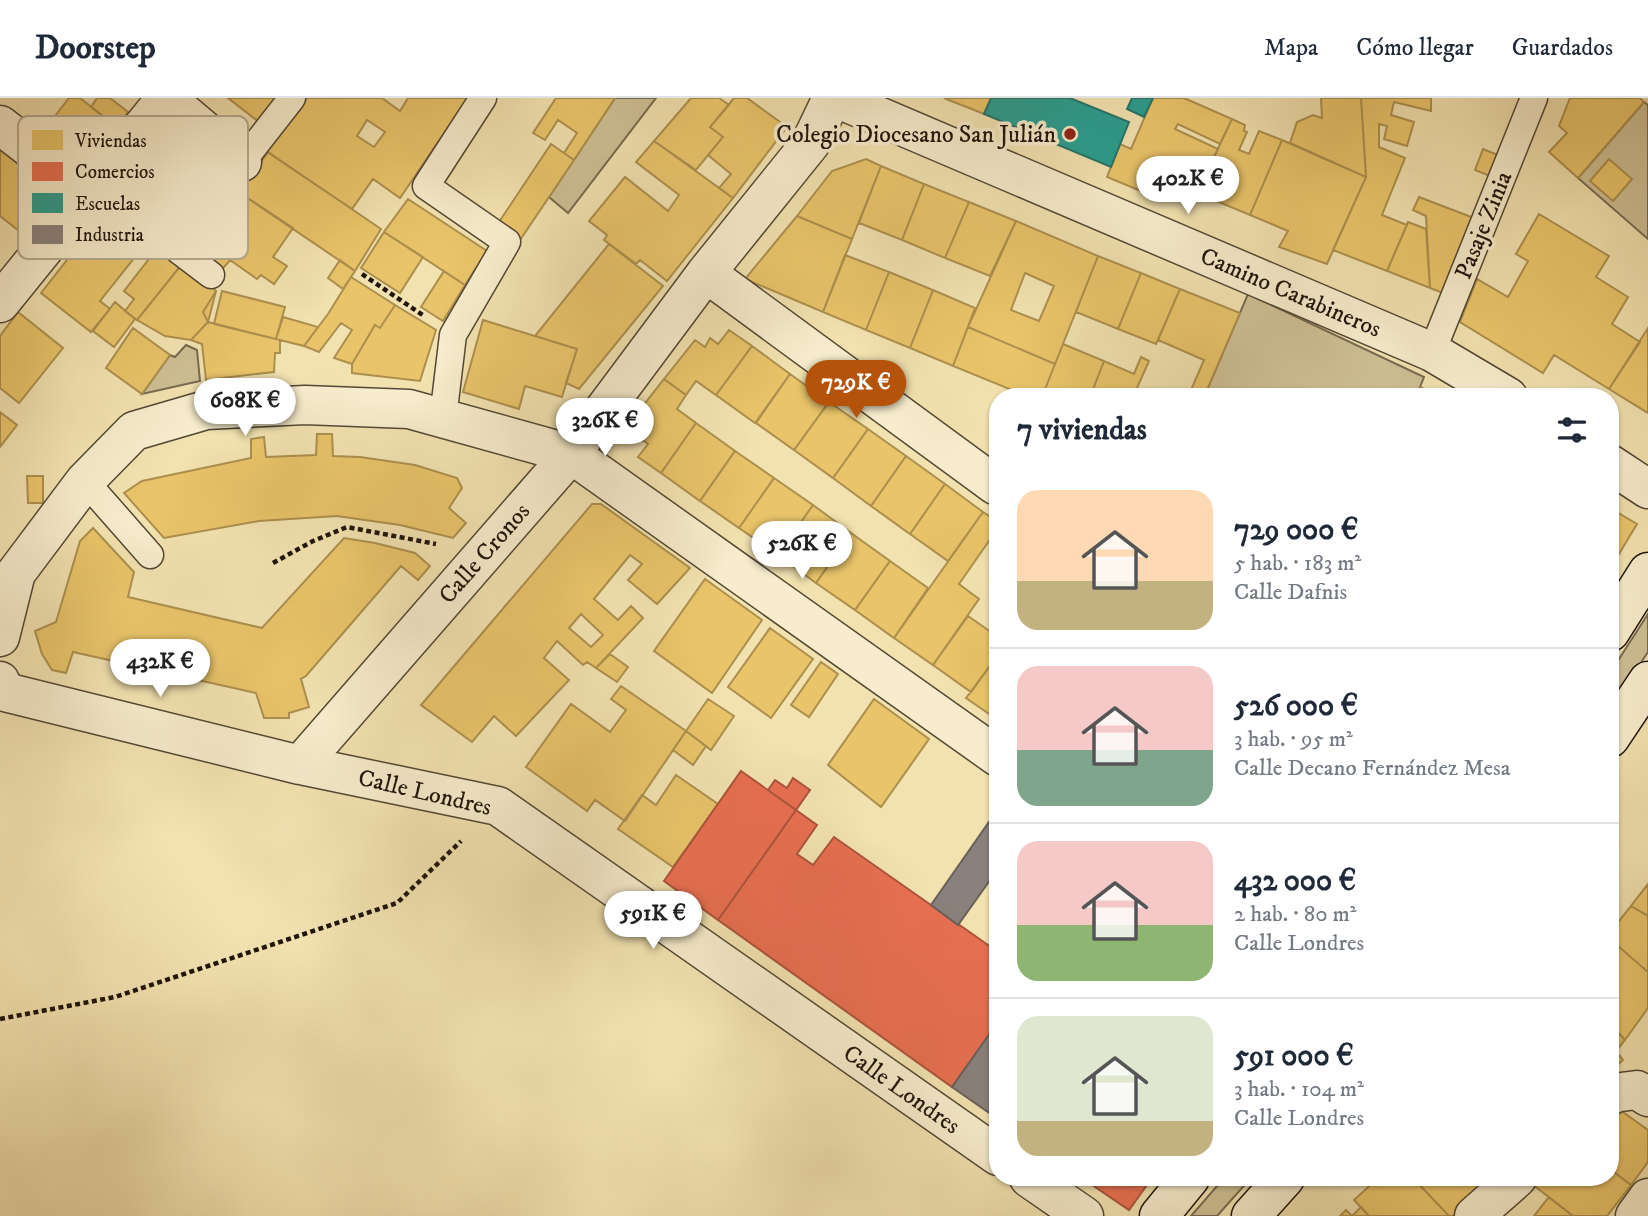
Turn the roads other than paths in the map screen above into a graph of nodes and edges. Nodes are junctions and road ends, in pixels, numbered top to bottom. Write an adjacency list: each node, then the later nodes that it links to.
1 (166, 98): 6 (street); 7 (street)
2 (292, 98): 10 (lane)
3 (483, 98): 18 (lane)
4 (834, 98): 13 (street, Calle Cronos); 16 (street, Camino Carabineros)
5 (1534, 98): 16 (lane, Pasaje Zinia)
6 (151, 116)
7 (187, 116)
8 (0, 125): 9 (street)
9 (18, 139)
10 (248, 154)
11 (36, 259): 15 (street)
12 (190, 259): 14 (lane)
13 (706, 273): 19 (street, Calle Cronos); 22 (street)
14 (211, 275)
15 (0, 303)
16 (1432, 352): 17 (street, Camino Carabineros)
17 (1493, 388)
18 (443, 418): 19 (street); 21 (street)
19 (571, 454): 31 (street); 32 (street, Calle Cronos)
20 (1619, 470): 23 (street)
21 (85, 481): 24 (lane); 27 (street)
22 (989, 481)
23 (1648, 489)
24 (150, 555)
25 (1648, 572): 26 (street)
26 (1619, 618)
27 (0, 637)
28 (1648, 681): 30 (street)
29 (3, 687): 32 (street, Calle Londres)
30 (1619, 724)
31 (989, 751)
32 (300, 765): 35 (street, Calle Londres)
33 (1619, 1092): 34 (street)
34 (1648, 1097)
35 (989, 1150)
36 (1041, 1186): 40 (street)
37 (1183, 1186): 41 (street)
38 (1278, 1186): 42 (street)
39 (1508, 1186): 43 (street)
40 (1084, 1216)
41 (1159, 1216)
42 (1251, 1216)
43 (1474, 1216)

